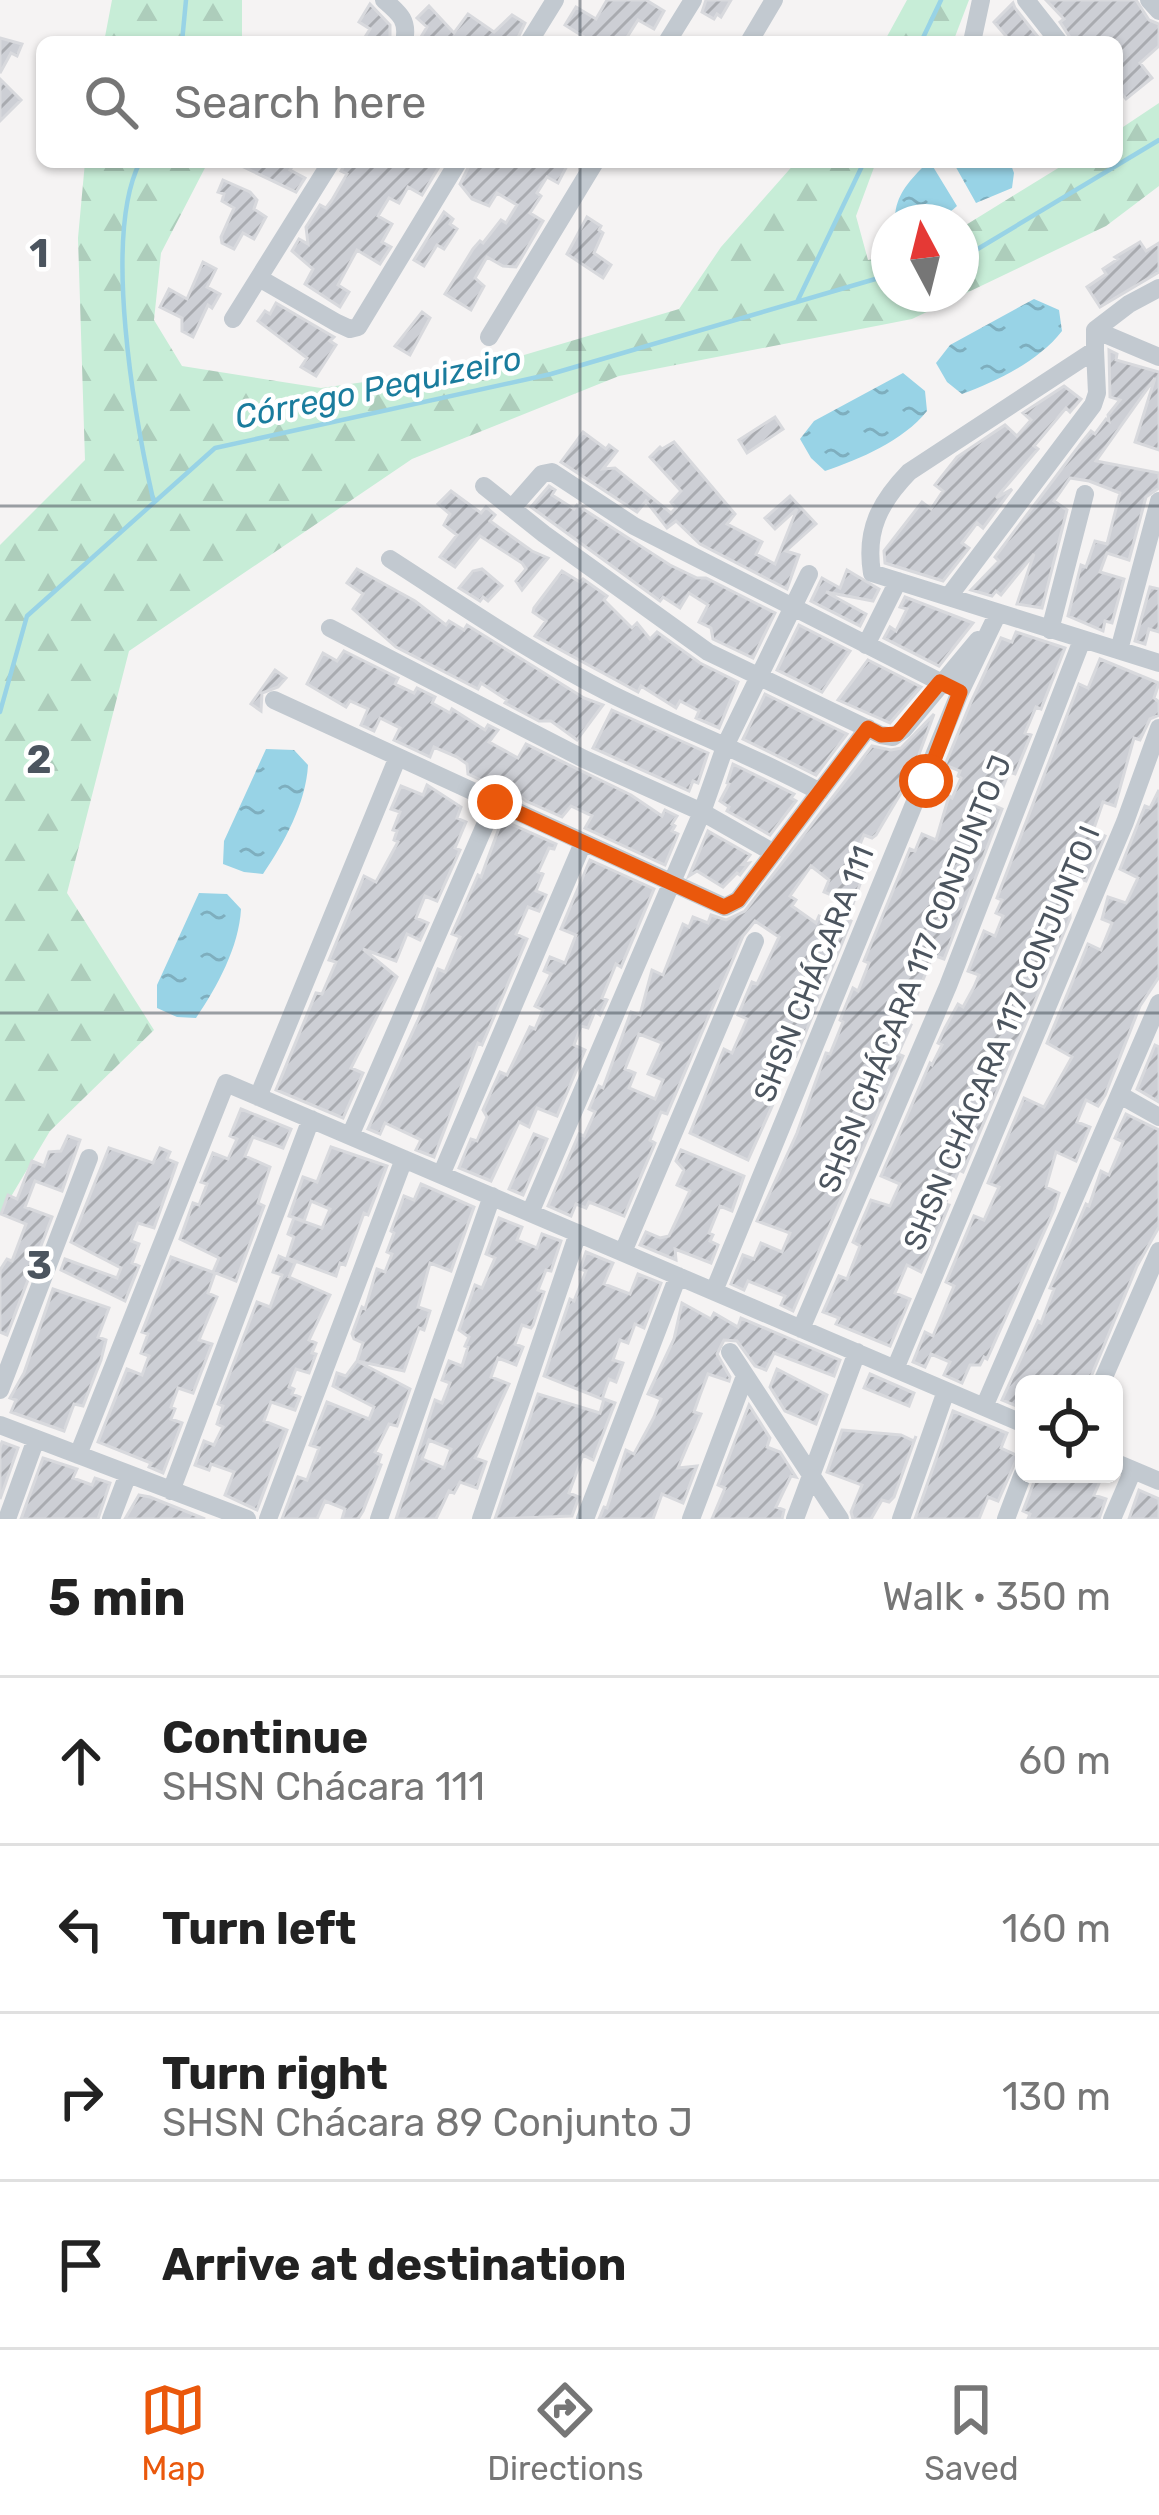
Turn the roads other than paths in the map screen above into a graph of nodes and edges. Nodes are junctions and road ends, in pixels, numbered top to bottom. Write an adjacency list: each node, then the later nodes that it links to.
1 (384, 0): 9 (street)
2 (556, 0): 10 (street)
3 (693, 0): 11 (street)
4 (774, 0): 12 (street)
5 (981, 0): 13 (street)
6 (1026, 0): 14 (street)
7 (1149, 0): 8 (street)
8 (1159, 11)
9 (405, 36)
10 (533, 36)
11 (672, 36)
12 (753, 36)
13 (973, 36)
14 (1054, 36)
15 (327, 168): 18 (street)
16 (454, 168): 18 (street)
17 (591, 168): 21 (street)
18 (259, 278): 20 (street)
19 (1159, 288): 22 (street)
20 (233, 319)
21 (489, 337)
22 (1095, 340): 23 (street); 30 (street); 31 (street)
23 (1159, 357)
24 (484, 486): 27 (street)
25 (1085, 494): 35 (street)
26 (1159, 501): 38 (street)
27 (512, 508): 32 (street); 40 (street)
28 (390, 560): 46 (street)
29 (809, 574): 32 (street)
30 (898, 581): 31 (street); 37 (street)
31 (949, 596): 33 (street)
32 (795, 609): 37 (street); 40 (street)
33 (995, 620): 35 (street); 41 (street); 42 (street, SHSN CHÁCARA 111)
34 (330, 628): 50 (street)
35 (1050, 630): 36 (street)
36 (1082, 640): 38 (street); 71 (street, SHSN CHÁCARA 117 CONJUNTO J)
37 (866, 645): 41 (street)
38 (1119, 650): 39 (street)
39 (1159, 663)
40 (756, 677): 44 (street); 46 (street)
41 (940, 682): 42 (street); 44 (street)
42 (960, 692): 70 (street, SHSN CHÁCARA 111)
43 (274, 700): 47 (street)
44 (868, 728): 48 (street)
45 (1159, 728): 74 (street, SHSN CHÁCARA 117 CONJUNTO I)
46 (726, 744): 48 (street); 50 (street)
47 (397, 759): 49 (street); 57 (street)
48 (820, 792): 52 (street)
49 (495, 802): 51 (street); 60 (street)
50 (702, 812): 52 (street); 53 (street)
51 (583, 843): 53 (street); 63 (street)
52 (775, 854): 53 (street)
53 (671, 884): 65 (street)
54 (754, 941): 68 (street)
55 (1159, 1003): 56 (street)
56 (1120, 1095): 58 (street); 79 (street)
57 (258, 1097): 59 (street); 83 (street)
58 (1159, 1117)
59 (311, 1119): 60 (street); 90 (street)
60 (350, 1136): 62 (street)
61 (89, 1158): 77 (street)
62 (404, 1159): 63 (street); 95 (street)
63 (441, 1175): 64 (street)
64 (492, 1196): 65 (street); 96 (street)
65 (530, 1213): 66 (street)
66 (578, 1233): 68 (street); 97 (street)
67 (1159, 1251): 75 (street)
68 (623, 1252): 69 (street)
69 (678, 1276): 70 (street); 98 (street)
70 (714, 1292): 71 (street)
71 (801, 1328): 73 (street)
72 (730, 1352): 76 (street)
73 (857, 1352): 74 (street); 86 (street)
74 (895, 1369): 78 (street)
75 (1105, 1375)
76 (745, 1376): 86 (street); 99 (street)
77 (0, 1390)
78 (946, 1391): 79 (street); 102 (street)
79 (984, 1407): 80 (street)
80 (1015, 1420)
81 (0, 1425): 82 (street)
82 (36, 1439): 83 (street); 92 (street)
83 (78, 1455): 85 (street)
84 (1123, 1466): 87 (street)
85 (128, 1474): 90 (street); 93 (street)
86 (810, 1476): 100 (street); 101 (street)
87 (1159, 1481)
88 (1020, 1483): 103 (street)
89 (1119, 1483): 104 (street)
90 (172, 1491): 91 (street)
91 (216, 1514): 94 (street)
92 (7, 1519)
93 (111, 1519)
94 (247, 1519)
95 (268, 1519)
96 (379, 1519)
97 (481, 1519)
98 (585, 1519)
99 (691, 1519)
100 (795, 1519)
101 (840, 1519)
102 (901, 1519)
103 (1006, 1519)
104 (1112, 1519)

